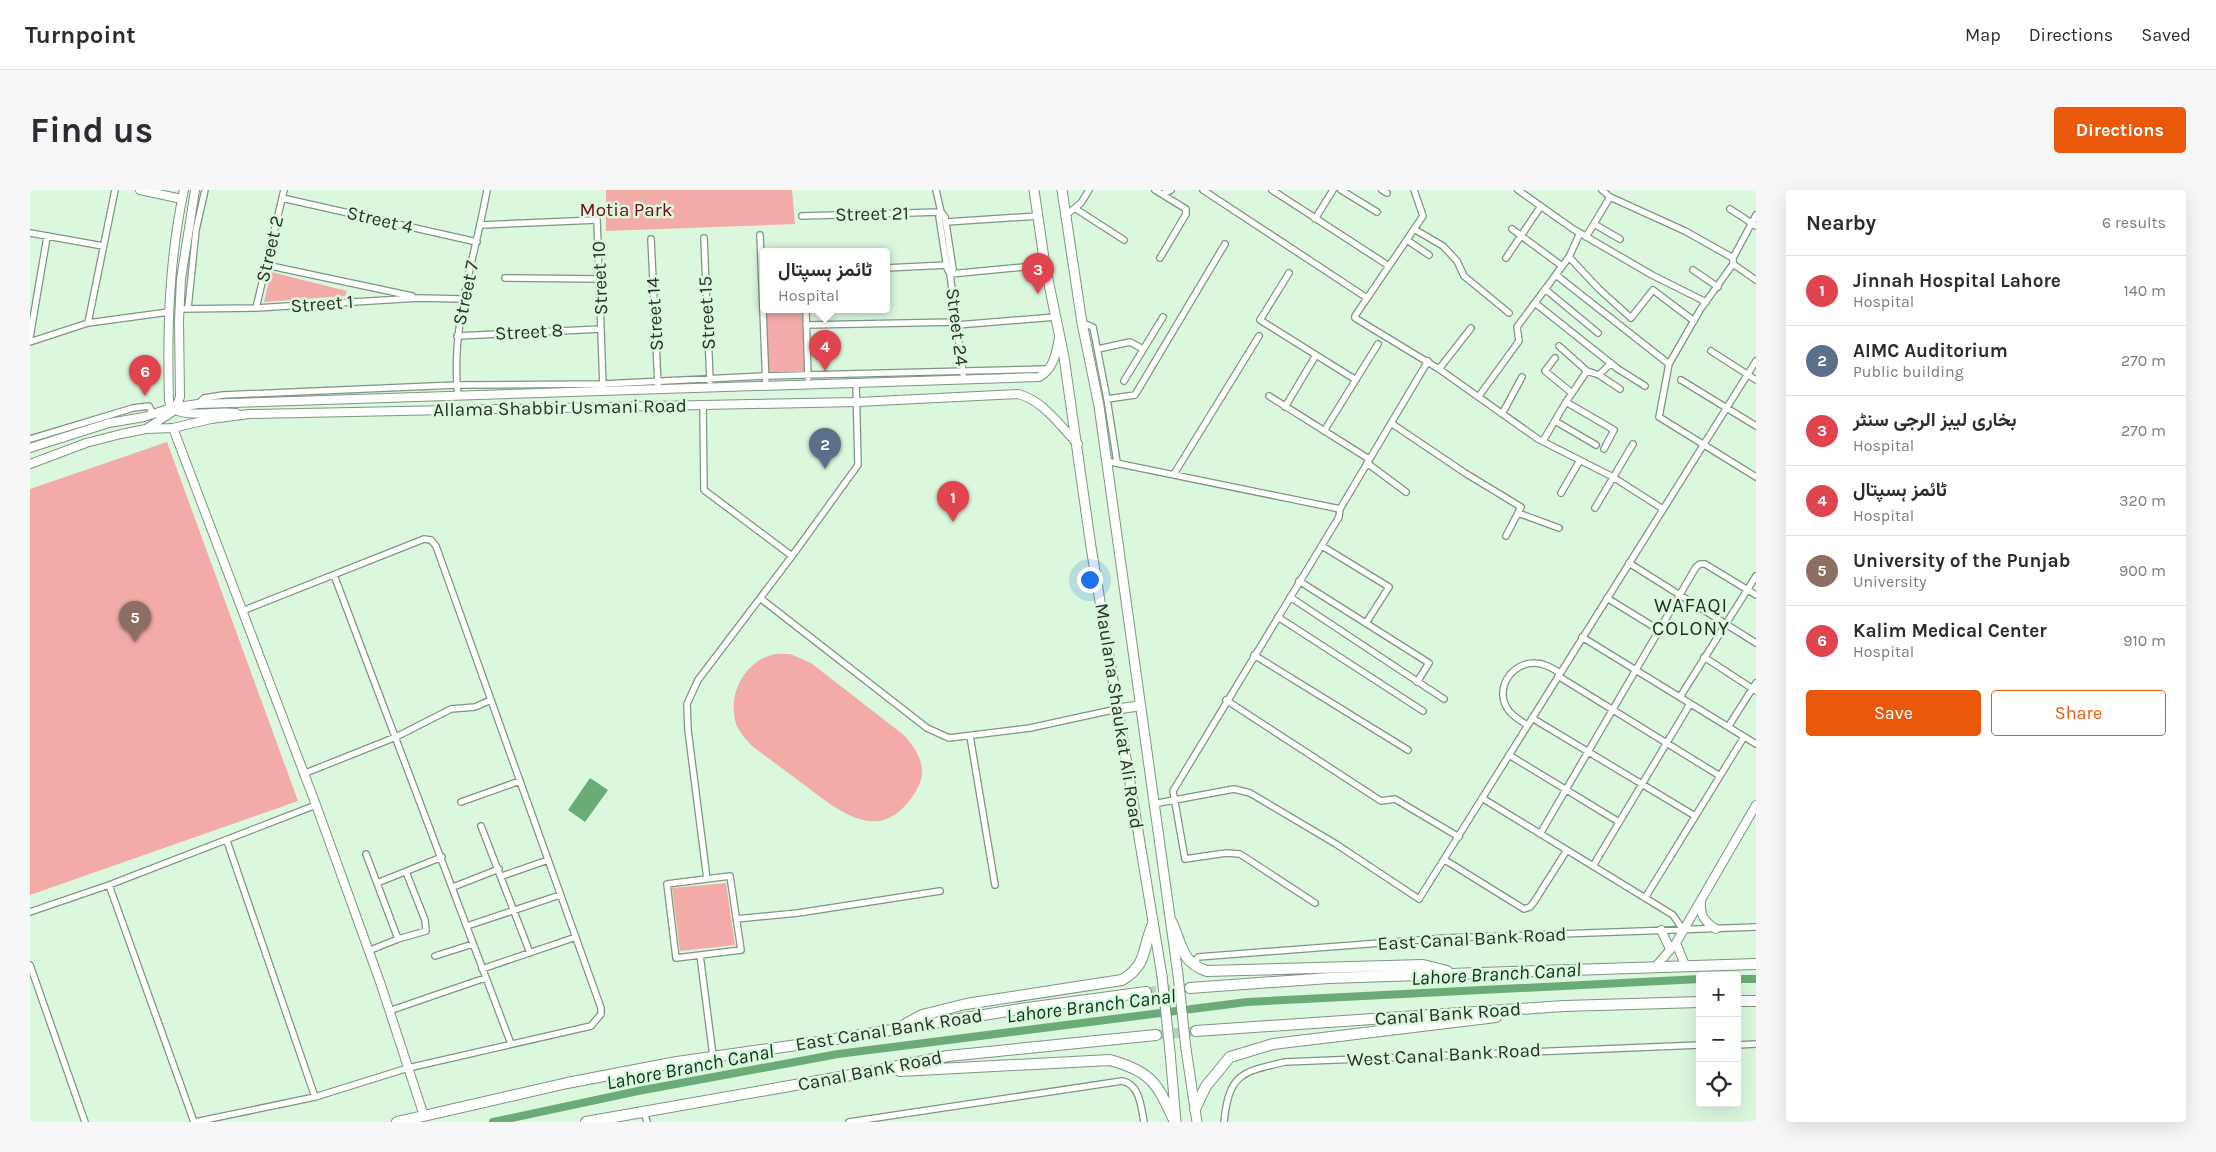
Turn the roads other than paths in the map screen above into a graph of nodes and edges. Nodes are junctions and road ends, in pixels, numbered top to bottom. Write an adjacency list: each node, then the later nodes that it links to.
1 (115, 190): 54 (street)
2 (140, 190): 24 (main road)
3 (184, 190): 24 (main road)
4 (195, 190): 82 (main road)
5 (205, 190): 82 (street)
6 (284, 190): 23 (street, Street 2)
7 (488, 190): 38 (street, Street 7)
8 (936, 190): 28 (street, Street 24)
9 (1034, 190): 33 (main road, Maulana Shaukat Ali Road)
10 (1062, 190): 30 (main road, Maulana Shaukat Ali Road)
11 (1090, 190): 26 (street)
12 (1155, 190): 21 (street)
13 (1171, 190): 21 (street)
14 (1203, 190): 77 (street)
15 (1272, 190): 34 (street)
16 (1333, 190): 34 (street)
17 (1341, 190): 29 (street)
18 (1414, 190): 40 (street)
19 (1518, 190): 25 (street)
20 (1602, 190): 22 (street)
21 (1162, 194): 58 (street)
22 (1610, 197): 36 (street); 60 (street)
23 (282, 198): 52 (street, Street 4); 61 (street, Street 2)
24 (182, 199): 83 (main road)
25 (1541, 206): 42 (street); 44 (street)
26 (1076, 209): 30 (street); 50 (street)
27 (1730, 209): 37 (street)
28 (941, 212): 32 (street, Street 21); 35 (street, Street 24); 62 (street, Street 24)
29 (1377, 212)
30 (1066, 215): 92 (main road, Maulana Shaukat Ali Road)
31 (1756, 215): 37 (street)
32 (802, 216)
33 (1038, 216): 35 (street); 63 (main road, Maulana Shaukat Ali Road)
34 (1315, 219): 64 (street)
35 (946, 222): 68 (street, Street 24)
36 (1594, 224): 46 (street); 49 (street)
37 (1754, 224): 60 (street)
38 (481, 225): 52 (street, Street 7); 72 (street, Street 10)
39 (1512, 228): 44 (street)
40 (1414, 229): 51 (street); 86 (street)
41 (30, 233): 45 (street)
42 (1580, 233): 46 (street); 57 (street)
43 (760, 235): 55 (street)
44 (1522, 235): 59 (street); 65 (street)
45 (47, 237): 54 (street); 99 (street)
46 (1586, 237): 79 (street)
47 (704, 238): 121 (street, Street 15)
48 (651, 239): 129 (street, Street 14)
49 (1620, 239)
50 (1124, 240)
51 (1407, 240): 56 (street); 64 (street)
52 (477, 242): 78 (street, Street 7)
53 (1225, 244): 139 (street)
54 (103, 246): 90 (street)
55 (761, 248)
56 (1430, 254)
57 (1569, 257): 65 (street); 89 (street)
58 (1160, 258)
59 (1506, 258)
60 (1733, 261): 73 (street); 74 (street)
61 (266, 265): 76 (street); 81 (street, Street 2)
62 (947, 265): 66 (street); 68 (street, Street 24)
63 (1045, 265): 68 (street); 87 (main road, Maulana Shaukat Ali Road)
64 (1389, 266): 77 (street)
65 (1562, 266): 70 (street)
66 (890, 268)
67 (1693, 270): 74 (street)
68 (950, 274): 91 (street, Street 24)
69 (1289, 274): 107 (street)
70 (1556, 275): 75 (street); 112 (street)
71 (505, 278): 72 (street)
72 (600, 279): 95 (street, Street 10)
73 (1756, 280)
74 (1718, 287): 79 (street)
75 (1545, 289): 80 (street); 96 (street)
76 (418, 298): 78 (street, Street 1); 81 (street, Street 1)
77 (1367, 298): 110 (street)
78 (463, 299): 97 (street, Street 7)
79 (1706, 302): 89 (street)
80 (1535, 303): 111 (street); 138 (street)
81 (256, 308): 82 (street, Street 1)
82 (184, 309): 146 (main road)
83 (168, 312): 90 (street); 146 (main road)
84 (763, 313): 117 (street)
85 (806, 313): 93 (street)
86 (1508, 313)
87 (1055, 317): 91 (street); 100 (main road, Maulana Shaukat Ali Road)
88 (1163, 317): 105 (street)
89 (1694, 321): 112 (street)
90 (88, 323): 101 (street)
91 (957, 323): 93 (street); 119 (street, Street 24)
92 (1082, 323): 104 (street); 164 (main road, Maulana Shaukat Ali Road)
93 (806, 325): 118 (street)
94 (1471, 328): 113 (street)
95 (601, 329): 97 (street, Street 8); 132 (street, Street 10)
96 (1598, 332)
97 (458, 336): 127 (street, Street 7)
98 (1259, 336): 169 (street)
99 (30, 337)
100 (1060, 338): 119 (main road, Allama Shabbir Usmani Road); 158 (main road, Maulana Shaukat Ali Road)
101 (30, 342)
102 (1378, 344): 122 (street)
103 (1559, 346): 114 (street)
104 (1098, 349): 105 (street); 139 (street)
105 (1144, 349): 125 (street)
106 (1711, 351): 116 (street)
107 (1316, 355): 122 (street); 144 (street)
108 (1555, 358): 135 (street)
109 (1756, 361): 116 (street)
110 (1428, 362): 113 (street); 151 (street)
111 (1611, 363): 115 (street); 131 (street)
112 (1669, 364): 160 (street)
113 (1439, 369): 138 (street)
114 (1587, 371): 115 (street); 135 (street)
115 (1599, 375): 134 (street)
116 (1747, 375): 124 (street); 145 (street)
117 (765, 376): 118 (street); 121 (street); 130 (street)
118 (808, 376): 119 (street); 128 (street)
119 (963, 376): 126 (main road, Allama Shabbir Usmani Road)
120 (1522, 378): 149 (street)
121 (710, 379): 129 (street); 133 (street, Street 15)
122 (1356, 380): 155 (street)
123 (1682, 380): 145 (street)
124 (1756, 380)
125 (1124, 381)
126 (856, 383): 128 (main road, Allama Shabbir Usmani Road); 140 (street)
127 (456, 385): 132 (street); 136 (street, Street 7); 142 (street)
128 (808, 385): 130 (main road, Allama Shabbir Usmani Road)
129 (658, 386): 132 (main road, Allama Shabbir Usmani Road); 133 (main road, Allama Shabbir Usmani Road)
130 (766, 386): 133 (main road, Allama Shabbir Usmani Road)
131 (1645, 386)
132 (603, 387): 136 (main road, Allama Shabbir Usmani Road)
133 (712, 388)
134 (1620, 390)
135 (1572, 392): 141 (street)
136 (458, 396): 142 (main road, Allama Shabbir Usmani Road)
137 (1268, 396): 144 (street)
138 (1479, 396): 149 (street)
139 (1107, 399): 166 (street)
140 (857, 402): 143 (main road, Allama Shabbir Usmani Road); 158 (main road, Allama Shabbir Usmani Road); 181 (street)
141 (1566, 402): 150 (street); 163 (street)
142 (198, 404): 146 (main road, Allama Shabbir Usmani Road)
143 (703, 405): 148 (main road, Allama Shabbir Usmani Road); 181 (street)
144 (1285, 407): 155 (street)
145 (1726, 407): 152 (street); 160 (street)
146 (174, 408): 147 (main road, Allama Shabbir Usmani Road); 148 (main road); 154 (main road)
147 (153, 414): 156 (street); 162 (main road, Allama Shabbir Usmani Road)
148 (250, 414): 153 (main road, Allama Shabbir Usmani Road)
149 (1502, 414): 157 (street)
150 (1555, 421): 157 (street); 161 (street)
151 (1391, 422): 165 (street); 177 (street)
152 (1756, 426)
153 (173, 428): 154 (main road, Allama Shabbir Usmani Road); 192 (main road)
154 (146, 429): 168 (main road, Allama Shabbir Usmani Road)
155 (1324, 431): 165 (street)
156 (30, 439)
157 (1543, 442): 167 (street)
158 (1078, 444): 211 (main road, Maulana Shaukat Ali Road)
159 (1633, 444): 171 (street)
160 (1704, 444): 170 (street); 176 (street)
161 (1596, 445)
162 (30, 448)
163 (1604, 448)
164 (1106, 461): 166 (street); 210 (main road, Maulana Shaukat Ali Road)
165 (1368, 461): 172 (street); 175 (street)
166 (1117, 462): 169 (street)
167 (1580, 462): 171 (street); 173 (street)
168 (30, 464)
169 (1174, 474): 175 (street)
170 (1755, 475)
171 (1613, 478): 174 (street); 176 (street)
172 (1406, 492)
173 (1561, 493)
174 (1595, 508)
175 (1340, 509): 180 (street)
176 (1663, 509): 182 (street)
177 (1518, 513): 178 (street); 179 (street)
178 (1559, 528)
179 (1506, 536)
180 (1322, 546): 185 (street); 194 (street)
181 (792, 556): 190 (street)
182 (1629, 562): 187 (street); 191 (street)
183 (334, 575): 192 (street); 207 (street); 218 (street)
184 (1756, 576): 186 (street)
185 (1299, 581): 189 (street); 194 (street)
186 (1747, 590): 187 (street); 188 (street); 195 (street)
187 (1679, 595): 195 (street); 196 (street)
188 (1756, 595)
189 (1290, 597): 193 (street); 203 (street)
190 (760, 598): 217 (street); 251 (street)
191 (1607, 598): 196 (street); 197 (street)
192 (242, 610): 225 (main road)
193 (1278, 617): 199 (street); 213 (street)
194 (1366, 623): 203 (street)
195 (1725, 624): 198 (street); 200 (street)
196 (1659, 630): 201 (street)
197 (1582, 637): 201 (street); 202 (street)
198 (1756, 643)
199 (1254, 655): 208 (street); 222 (street)
200 (1704, 657): 204 (street); 205 (street)
201 (1636, 670): 205 (street); 212 (street)
202 (1559, 675): 212 (street); 214 (street); 215 (street)
203 (1417, 682): 206 (street)
204 (1755, 687): 216 (street)
205 (1680, 697): 209 (street)
206 (1444, 699)
207 (491, 700): 218 (street); 227 (street)
208 (1226, 700): 231 (street); 240 (street)
209 (1690, 704): 216 (street); 220 (street)
210 (1139, 706): 211 (main road); 233 (main road, Maulana Shaukat Ali Road)
211 (1118, 709): 217 (street); 265 (main road, Maulana Shaukat Ali Road)
212 (1613, 709): 220 (street); 223 (street)
213 (1423, 710)
214 (1532, 718): 215 (street); 223 (street)
215 (1528, 725): 224 (street)
216 (1728, 727): 219 (street)
217 (970, 736): 254 (street)
218 (396, 737): 225 (street); 244 (street)
219 (1744, 737): 221 (street); 226 (street)
220 (1666, 743): 226 (street); 228 (street)
221 (1756, 744)
222 (1408, 750)
223 (1587, 752): 228 (street); 229 (street)
224 (1509, 755): 229 (street); 230 (street)
225 (303, 774): 234 (main road)
226 (1720, 776): 236 (street)
227 (520, 781): 232 (street); 245 (street)
228 (1642, 784): 236 (street); 237 (street)
229 (1566, 789): 237 (street); 239 (street)
230 (1482, 798): 239 (street); 240 (street)
231 (1174, 799): 233 (street); 246 (street); 260 (street)
232 (461, 802)
233 (1153, 804): 264 (main road, Maulana Shaukat Ali Road)
234 (316, 805): 241 (street); 276 (main road)
235 (1756, 805): 259 (main road)
236 (1695, 816): 258 (street)
237 (1619, 822): 247 (street)
238 (481, 826): 248 (street)
239 (1540, 834): 242 (street)
240 (1458, 837): 246 (street)
241 (227, 841): 253 (street); 305 (street)
242 (1567, 850): 246 (street); 247 (street)
243 (366, 854): 252 (street)
244 (442, 857): 249 (street); 255 (street)
245 (548, 860): 250 (street); 257 (street)
246 (1445, 860)
247 (1593, 866): 258 (street)
248 (499, 869): 250 (street); 255 (street)
249 (406, 872): 252 (street); 272 (street)
250 (502, 876): 261 (street)
251 (707, 879): 263 (street); 278 (street)
252 (377, 883): 272 (street)
253 (109, 885): 262 (street); 310 (street)
254 (995, 885)
255 (453, 887): 266 (street)
256 (940, 891): 263 (street)
257 (560, 895): 261 (street); 271 (street)
258 (1645, 898): 270 (street)
259 (1701, 898): 268 (main road); 270 (main road)
260 (1316, 903)
261 (514, 909): 266 (street); 277 (street)
262 (30, 912)
263 (736, 919): 278 (street)
264 (1171, 921): 282 (highway); 306 (main road, Maulana Shaukat Ali Road, bridge)
265 (1153, 924): 295 (highway); 315 (main road, Maulana Shaukat Ali Road, bridge)
266 (467, 926): 274 (street)
267 (1756, 927): 268 (street, East Canal Bank Road)
268 (1716, 928): 270 (street, East Canal Bank Road)
269 (1661, 930): 270 (street, East Canal Bank Road); 275 (main road); 282 (street, East Canal Bank Road)
270 (1683, 930): 273 (main road)
271 (576, 937): 277 (street); 298 (street)
272 (398, 939): 276 (street)
273 (1676, 943): 275 (main road); 283 (main road)
274 (473, 944): 279 (street); 285 (street)
275 (1670, 950): 284 (main road)
276 (368, 951): 294 (main road)
277 (530, 953): 285 (street)
278 (700, 955): 302 (street)
279 (435, 956)
280 (1756, 964): 283 (highway, East Canal Bank Road)
281 (30, 965): 309 (street)
282 (1194, 965): 286 (highway)
283 (1686, 965): 284 (highway, East Canal Bank Road)
284 (1658, 966): 286 (highway, East Canal Bank Road)
285 (482, 969): 287 (street)
286 (1458, 974): 288 (highway, East Canal Bank Road)
287 (485, 978): 294 (street); 298 (street)
288 (1190, 988)
289 (1146, 992): 295 (highway, East Canal Bank Road)
290 (1741, 1001): 291 (highway)
291 (1756, 1001)
292 (1696, 1002): 293 (highway, Canal Bank Road)
293 (1564, 1006): 296 (highway, Canal Bank Road); 306 (highway)
294 (389, 1011): 303 (main road)
295 (896, 1029): 302 (highway, East Canal Bank Road)
296 (1196, 1031)
297 (1156, 1035): 304 (highway, Canal Bank Road)
298 (511, 1044): 303 (street)
299 (1756, 1044): 301 (street)
300 (1696, 1045): 317 (street, West Canal Bank Road)
301 (1741, 1045)
302 (713, 1056): 307 (highway, East Canal Bank Road)
303 (408, 1068): 305 (street); 307 (main road)
304 (874, 1072): 308 (highway, Canal Bank Road); 315 (highway)
305 (315, 1097): 310 (street)
306 (1194, 1109): 316 (main road)
307 (424, 1116): 311 (highway, East Canal Bank Road)
308 (646, 1117): 312 (highway, Canal Bank Road)
309 (85, 1122)
310 (194, 1122)
311 (397, 1122)
312 (586, 1122)
313 (849, 1122): 314 (street)
314 (1144, 1122)
315 (1176, 1122)
316 (1197, 1122)
317 (1224, 1122)

